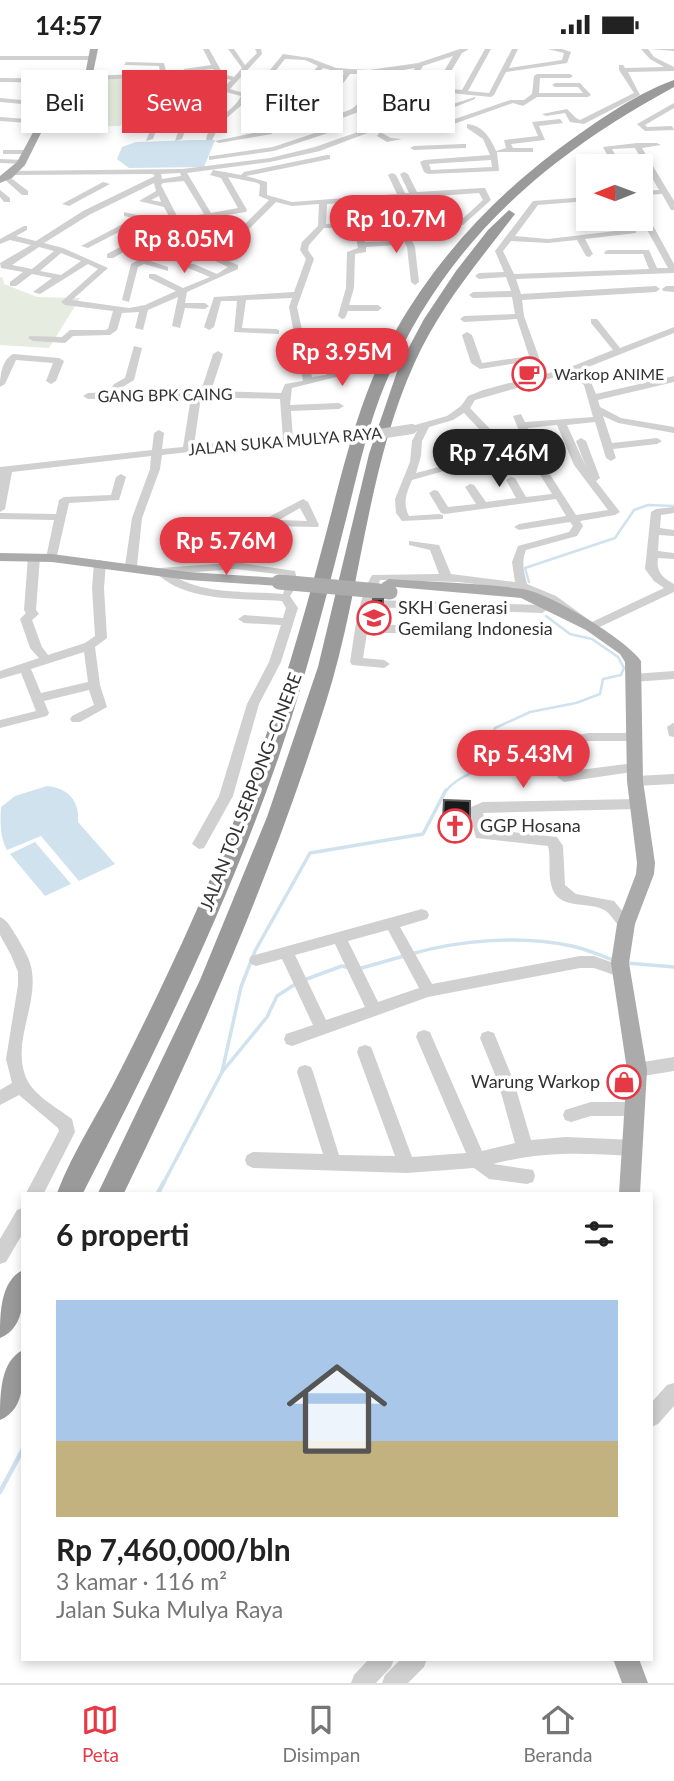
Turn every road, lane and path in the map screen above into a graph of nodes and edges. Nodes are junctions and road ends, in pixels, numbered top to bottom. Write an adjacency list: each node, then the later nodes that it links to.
1 (15, 49): 15 (street)
2 (206, 49): 21 (street)
3 (231, 49): 22 (street)
4 (258, 49): 22 (street)
5 (488, 49): 48 (street)
6 (515, 49): 35 (street)
7 (548, 49): 20 (street); 20 (street)
8 (650, 49): 9 (street); 13 (street); 16 (street); 24 (street)
9 (674, 50)
10 (289, 52): 23 (street); 29 (street); 30 (street)
11 (94, 53): 15 (street)
12 (460, 53): 19 (street); 34 (street)
13 (674, 57)
14 (0, 58): 15 (street)
15 (14, 58): 25 (street)
16 (674, 63)
17 (126, 64): 18 (street)
18 (136, 64): 26 (street); 27 (street)
19 (421, 64): 32 (street); 33 (street)
20 (536, 64): 35 (street)
21 (216, 67): 28 (street); 39 (street)
22 (247, 67): 39 (street)
23 (320, 67): 31 (street); 36 (street)
24 (674, 69): 62 (street)
25 (12, 70)
26 (136, 70)
27 (163, 70)
28 (186, 70)
29 (276, 70)
30 (279, 70)
31 (317, 70)
32 (388, 70)
33 (417, 70)
34 (450, 70)
35 (505, 70): 48 (street)
36 (348, 72): 37 (street); 40 (street)
37 (357, 72)
38 (570, 76): 44 (street)
39 (236, 79): 45 (street)
40 (343, 79)
41 (1, 81): 42 (street)
42 (21, 81)
43 (674, 83): 332 (highway, JALAN TOL SERPONG–CINERE)
44 (538, 85): 50 (street); 52 (street)
45 (227, 88): 46 (street); 59 (street)
46 (241, 90)
47 (455, 92): 48 (street)
48 (464, 92)
49 (674, 93): 333 (highway, JALAN TOL SERPONG–CINERE)
50 (562, 95): 52 (street); 57 (street)
51 (473, 98): 55 (street)
52 (532, 98): 58 (street); 60 (street); 62 (street)
53 (0, 100): 54 (street)
54 (21, 100)
55 (456, 105)
56 (674, 105): 64 (street)
57 (568, 108)
58 (510, 111)
59 (227, 114)
60 (455, 115)
61 (0, 119): 63 (street)
62 (573, 120): 88 (street)
63 (21, 121)
64 (672, 128)
65 (241, 131): 81 (street)
66 (455, 131): 92 (street)
67 (37, 133): 91 (main road)
68 (151, 133): 79 (street)
69 (180, 133): 80 (street)
70 (211, 133): 78 (street)
71 (265, 133): 76 (street)
72 (324, 133): 87 (street)
73 (330, 133): 77 (street)
74 (378, 133): 96 (street)
75 (380, 133): 85 (street)
76 (256, 135): 81 (street); 87 (street)
77 (340, 136)
78 (209, 138)
79 (149, 139)
80 (178, 139)
81 (234, 139): 82 (street)
82 (219, 141)
83 (637, 145): 84 (street); 93 (street); 116 (street)
84 (657, 145)
85 (342, 148)
86 (414, 148): 97 (street)
87 (274, 149): 95 (street); 96 (street)
88 (510, 150): 89 (street); 92 (street)
89 (530, 150)
90 (6, 152): 91 (street)
91 (28, 152): 99 (main road)
92 (497, 154): 97 (street); 97 (street)
93 (611, 154)
94 (327, 157): 100 (street)
95 (211, 158)
96 (285, 158): 100 (street); 101 (street)
97 (469, 159)
98 (0, 161): 99 (street)
99 (23, 162): 107 (main road)
100 (294, 166): 103 (street)
101 (200, 169): 104 (street); 112 (street)
102 (153, 170): 104 (street); 107 (street); 121 (street)
103 (264, 171): 105 (street); 112 (street)
104 (186, 173): 114 (street); 136 (street); 136 (street)
105 (243, 174)
106 (404, 174): 119 (street)
107 (7, 175): 117 (street)
108 (391, 175): 120 (street)
109 (106, 184): 111 (street)
110 (366, 186): 122 (street)
111 (98, 189): 121 (street); 127 (street)
112 (263, 191): 124 (street)
113 (0, 192): 123 (street)
114 (160, 192): 129 (street); 129 (street)
115 (653, 192): 116 (street)
116 (664, 192): 131 (street)
117 (25, 193)
118 (433, 193): 119 (street); 126 (street); 143 (street)
119 (414, 195): 120 (street)
120 (402, 196): 122 (street)
121 (120, 197): 130 (street)
122 (372, 199): 128 (street)
123 (7, 200)
124 (274, 200): 128 (street); 178 (street)
125 (576, 200): 155 (street)
126 (438, 202)
127 (66, 204)
128 (323, 204): 145 (street)
129 (167, 205): 141 (street)
130 (100, 207): 133 (street); 137 (street)
131 (674, 208)
132 (341, 211): 142 (street)
133 (116, 213)
134 (127, 214): 138 (street)
135 (443, 214): 139 (street)
136 (209, 215): 141 (street); 154 (street)
137 (80, 216): 140 (street); 148 (street)
138 (142, 217): 141 (street); 166 (street)
139 (398, 220): 142 (street); 149 (street)
140 (96, 223)
141 (171, 223): 154 (street); 166 (street)
142 (373, 223): 146 (street)
143 (463, 223)
144 (442, 225): 149 (street)
145 (322, 226): 146 (street); 186 (street)
146 (357, 226): 160 (street)
147 (24, 228): 153 (street)
148 (59, 229): 152 (street); 159 (street)
149 (403, 230): 181 (street)
150 (633, 231): 156 (street)
151 (652, 231): 171 (street)
152 (74, 235)
153 (10, 237): 157 (street); 159 (street)
154 (196, 237): 161 (street); 162 (street)
155 (509, 238): 156 (street); 174 (street)
156 (580, 238): 165 (street)
157 (0, 242)
158 (395, 243): 160 (street)
159 (35, 244): 163 (street); 169 (street)
160 (362, 245): 194 (street)
161 (214, 246)
162 (169, 248): 168 (street); 178 (street)
163 (60, 250): 167 (street); 173 (street)
164 (608, 252): 172 (street)
165 (589, 254)
166 (110, 256): 168 (street)
167 (87, 261): 175 (street); 179 (street)
168 (139, 264): 170 (street); 190 (street)
169 (2, 265): 173 (street)
170 (165, 269)
171 (673, 270): 172 (street)
172 (654, 271): 174 (street)
173 (31, 272): 179 (street); 182 (street)
174 (509, 275): 176 (street); 187 (street)
175 (96, 276): 180 (street); 195 (street)
176 (479, 276)
177 (152, 277): 184 (street)
178 (217, 277): 184 (street)
179 (58, 278): 185 (street)
180 (108, 282)
181 (415, 282)
182 (13, 284)
183 (666, 289): 187 (street)
184 (183, 291): 191 (street); 193 (street)
185 (37, 292)
186 (295, 295): 189 (street); 206 (street)
187 (515, 295): 188 (street); 196 (street)
188 (473, 296)
189 (242, 298): 200 (street); 203 (street)
190 (126, 300)
191 (181, 305): 192 (street); 199 (street)
192 (205, 306)
193 (144, 308): 195 (street); 201 (street)
194 (377, 308)
195 (118, 310): 205 (street)
196 (520, 316): 197 (street); 211 (street)
197 (464, 319)
198 (594, 321): 209 (street)
199 (177, 326)
200 (209, 327)
201 (139, 328)
202 (674, 330): 209 (street, JALAN SUKA MULYA RAYA)
203 (276, 332)
204 (467, 335): 211 (street)
205 (33, 338)
206 (300, 342): 207 (street); 217 (street)
207 (374, 344)
208 (137, 348): 219 (street)
209 (620, 352): 213 (street, JALAN SUKA MULYA RAYA)
210 (218, 353): 220 (street)
211 (534, 358): 214 (street)
212 (330, 365): 217 (street)
213 (571, 370): 214 (street, JALAN SUKA MULYA RAYA); 223 (street)
214 (541, 377): 226 (street, JALAN SUKA MULYA RAYA)
215 (674, 379): 223 (street)
216 (51, 381): 218 (street)
217 (308, 383): 221 (street)
218 (0, 384)
219 (113, 395): 220 (street, GANG BPK CAING); 222 (street, GANG BPK CAING)
220 (200, 395): 221 (street, GANG BPK CAING); 236 (street)
221 (285, 395): 225 (street)
222 (88, 396)
223 (592, 403): 230 (street); 235 (street)
224 (339, 406): 225 (street)
225 (286, 408): 234 (street)
226 (466, 408): 229 (street, JALAN SUKA MULYA RAYA); 241 (street)
227 (593, 420): 228 (street)
228 (561, 422): 232 (street); 245 (street)
229 (425, 428): 234 (street, JALAN SUKA MULYA RAYA, bridge); 241 (street)
230 (674, 430)
231 (159, 433): 237 (street)
232 (575, 441): 235 (street); 254 (street)
233 (657, 441): 235 (street)
234 (288, 442): 236 (street, JALAN SUKA MULYA RAYA)
235 (603, 443): 238 (street)
236 (188, 449): 237 (street, JALAN SUKA MULYA RAYA)
237 (156, 453): 239 (street, JALAN SUKA MULYA RAYA); 266 (street)
238 (611, 458)
239 (4, 469): 246 (street)
240 (121, 477): 252 (street)
241 (408, 478): 253 (street)
242 (510, 480): 247 (street)
243 (470, 487): 248 (street)
244 (434, 493): 248 (street)
245 (558, 496): 247 (street); 254 (street)
246 (0, 498): 249 (street)
247 (523, 501): 248 (street)
248 (484, 507)
249 (0, 509)
250 (674, 510): 257 (street)
251 (0, 516): 252 (street)
252 (61, 517): 264 (street)
253 (439, 517)
254 (575, 519): 256 (street); 270 (street)
255 (266, 523): 267 (street)
256 (519, 527)
257 (655, 531): 258 (street); 260 (street)
258 (674, 533)
259 (413, 543): 269 (street)
260 (653, 554): 261 (street); 272 (street)
261 (674, 556)
262 (0, 557): 263 (main road)
263 (34, 558): 264 (main road); 283 (street)
264 (52, 558): 265 (main road)
265 (100, 563): 266 (main road); 282 (street)
266 (131, 566): 268 (main road)
267 (235, 566): 268 (street); 273 (street)
268 (160, 571): 271 (main road, bridge); 273 (street)
269 (447, 579): 270 (street); 274 (street)
270 (522, 586): 279 (street)
271 (389, 588): 275 (main road); 276 (main road)
272 (673, 588): 279 (street)
273 (286, 598): 278 (street)
274 (366, 603): 275 (street); 280 (street)
275 (541, 609): 276 (main road)
276 (571, 617): 279 (main road)
277 (244, 619): 278 (street)
278 (288, 622): 301 (street)
279 (591, 627): 288 (main road)
280 (360, 629): 281 (street); 284 (street)
281 (424, 629)
282 (89, 646): 285 (street); 289 (street)
283 (42, 655)
284 (384, 664)
285 (25, 667): 286 (street); 290 (street)
286 (0, 675)
287 (674, 675): 288 (street)
288 (634, 678): 295 (main road)
289 (94, 685): 290 (street); 291 (street)
290 (38, 698): 292 (street)
291 (76, 719)
292 (0, 724)
293 (673, 727): 294 (street)
294 (674, 733)
295 (634, 737): 296 (street); 297 (main road)
296 (551, 744)
297 (635, 774): 298 (street); 299 (street); 300 (main road)
298 (564, 777)
299 (674, 779)
300 (637, 804): 305 (main road); 305 (street)
301 (199, 844)
302 (422, 915): 304 (street)
303 (0, 923): 320 (street)
304 (391, 923): 306 (street); 310 (street)
305 (626, 924): 309 (main road)
306 (339, 937): 307 (street); 311 (street)
307 (286, 952): 308 (street); 312 (street)
308 (256, 960)
309 (620, 963): 310 (street); 318 (main road)
310 (428, 991): 311 (street)
311 (374, 1010): 312 (street)
312 (322, 1028): 315 (street)
313 (425, 1037): 327 (street)
314 (488, 1038): 324 (street)
315 (292, 1039)
316 (365, 1052): 329 (street)
317 (674, 1064): 318 (street)
318 (637, 1070): 322 (main road)
319 (305, 1072): 328 (street)
320 (22, 1086): 321 (street); 331 (street)
321 (0, 1098)
322 (635, 1109): 323 (street); 325 (main road)
323 (571, 1115)
324 (525, 1148): 325 (street); 327 (street)
325 (634, 1149): 334 (main road)
326 (253, 1160): 328 (street)
327 (477, 1160): 329 (street); 330 (street)
328 (334, 1164): 329 (street)
329 (407, 1164)
330 (527, 1176)
331 (36, 1192)
332 (71, 1192)
333 (112, 1192)
334 (631, 1192)
335 (21, 1219): 336 (street)
336 (0, 1256)
337 (21, 1287): 338 (highway)
338 (0, 1324)
339 (21, 1368): 341 (highway)
340 (674, 1392): 342 (street)
341 (0, 1405)
342 (653, 1415)
343 (381, 1661): 346 (street)
344 (413, 1661): 347 (street)
345 (627, 1661): 348 (main road)
346 (362, 1683)
347 (393, 1683)
348 (635, 1683)

